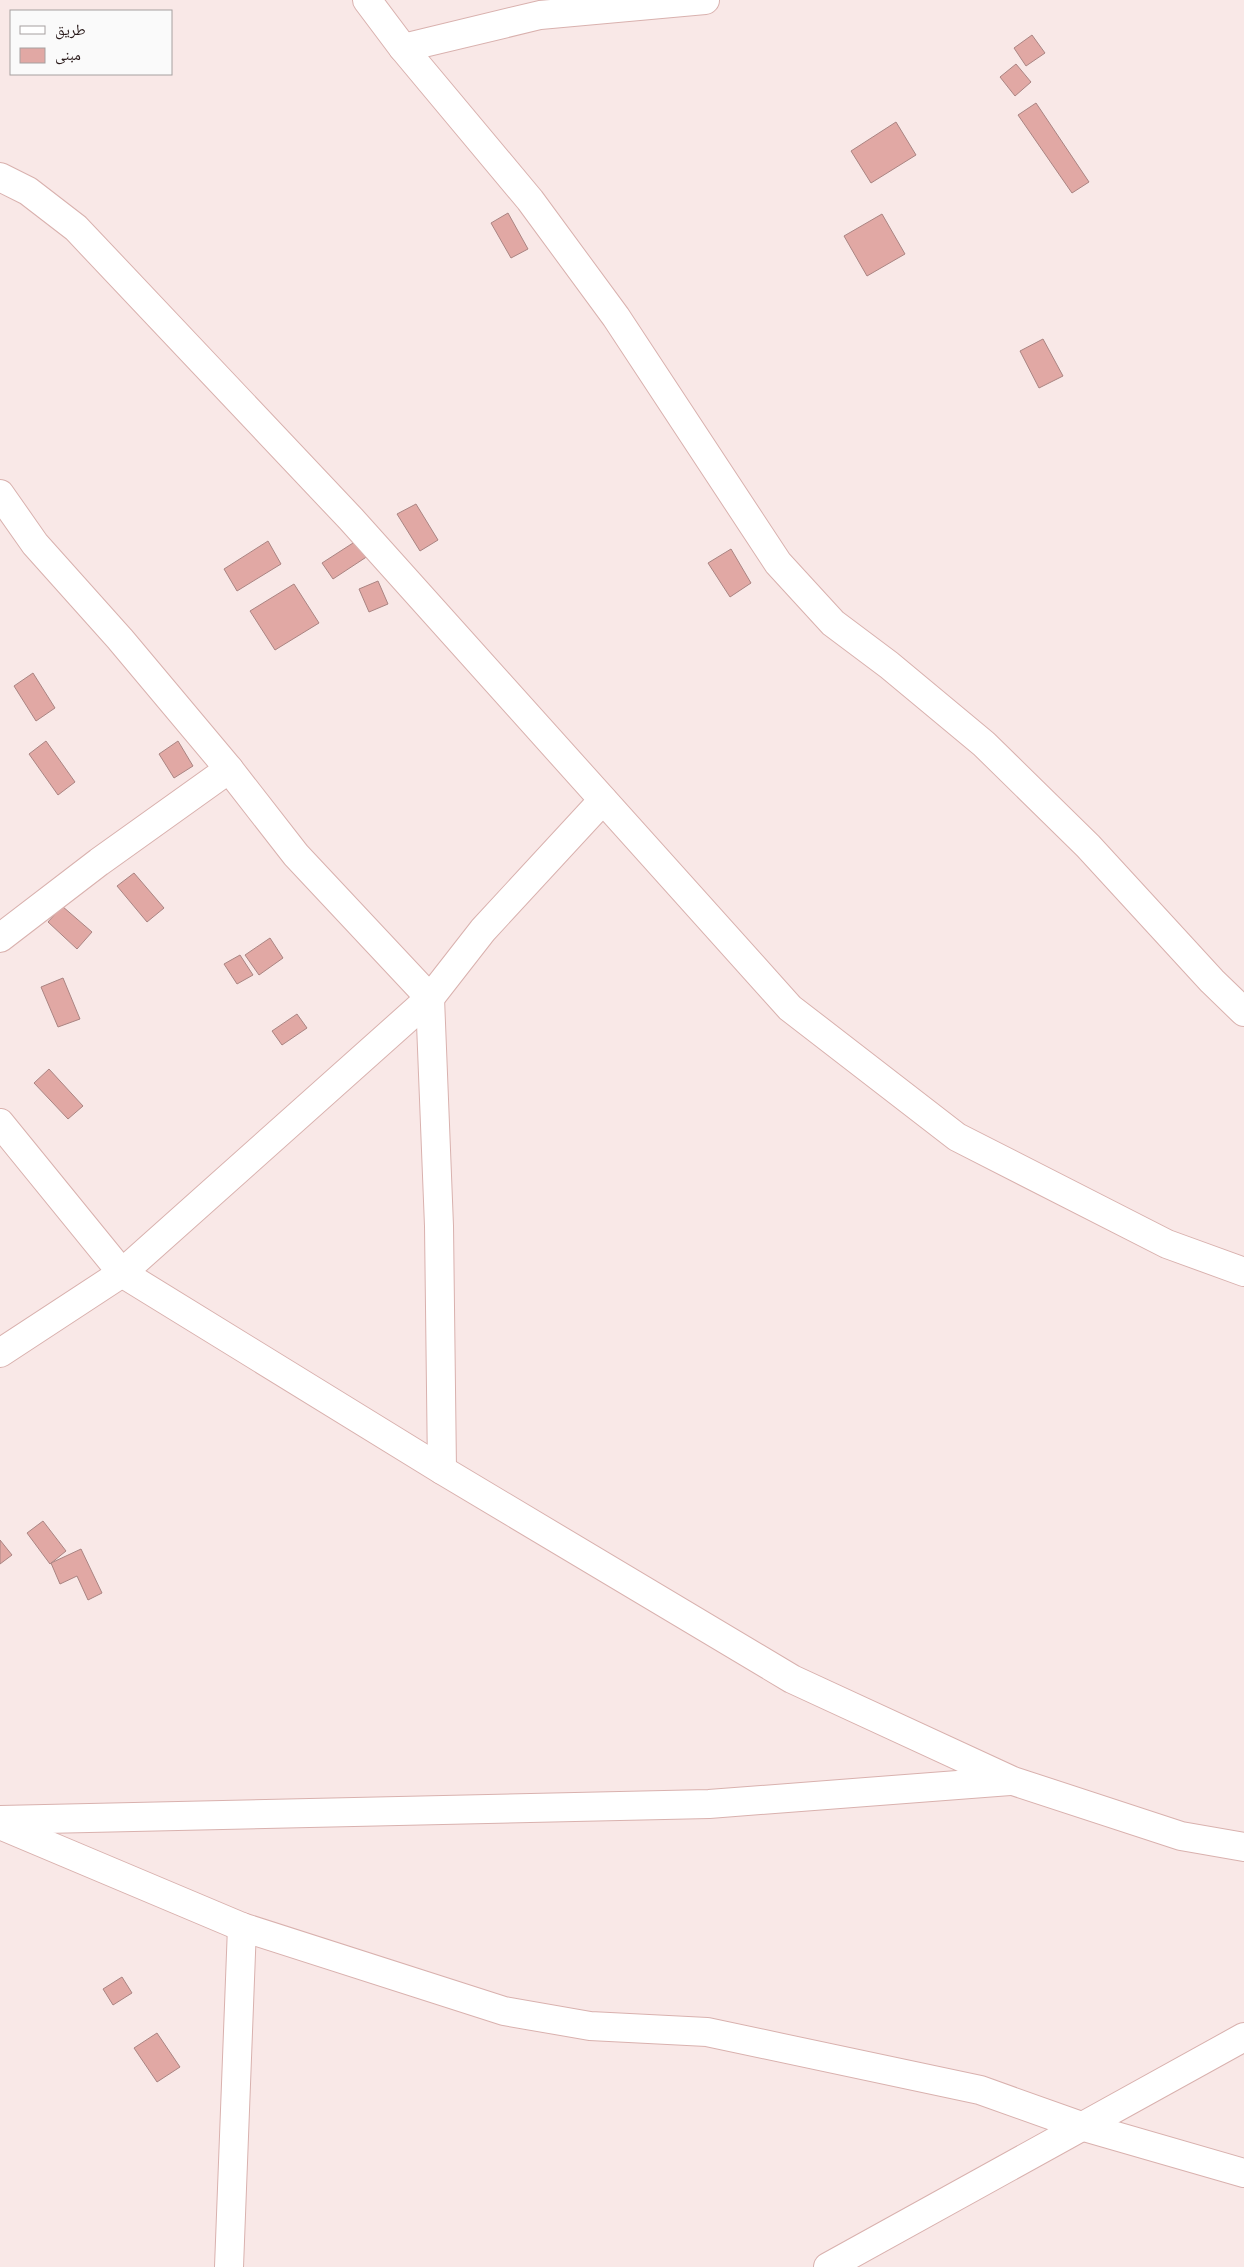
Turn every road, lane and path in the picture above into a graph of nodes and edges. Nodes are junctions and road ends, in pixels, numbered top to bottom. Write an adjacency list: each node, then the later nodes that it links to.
1 (367, 0): 3 (street)
2 (704, 0): 3 (street)
3 (402, 48): 10 (street)
4 (0, 177): 7 (street)
5 (0, 494): 6 (street)
6 (230, 769): 8 (street); 9 (street)
7 (603, 800): 9 (street); 12 (street)
8 (0, 938)
9 (430, 998): 13 (street); 15 (street)
10 (1244, 1012)
11 (0, 1123): 13 (street)
12 (1244, 1272)
13 (122, 1273): 14 (street); 15 (street)
14 (0, 1353)
15 (442, 1470): 16 (street)
16 (1013, 1781): 17 (street); 19 (street)
17 (0, 1820)
18 (0, 1825): 20 (street)
19 (1244, 1847)
20 (242, 1927): 22 (street); 24 (street)
21 (1244, 2038): 22 (street)
22 (1081, 2126): 23 (street); 25 (street)
23 (1244, 2174)
24 (229, 2267)
25 (828, 2267)

